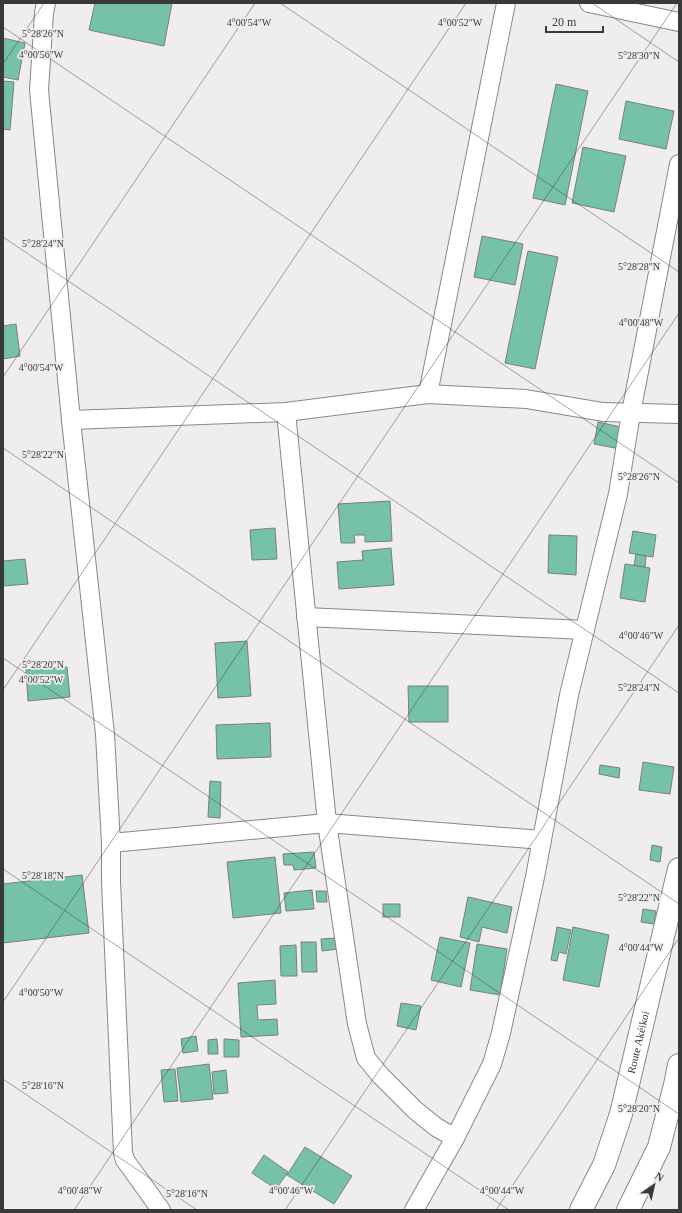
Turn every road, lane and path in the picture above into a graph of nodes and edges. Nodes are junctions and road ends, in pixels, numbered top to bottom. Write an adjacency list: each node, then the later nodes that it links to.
1 (46, 3): 10 (street)
2 (506, 3): 6 (street)
3 (589, 3): 4 (street)
4 (679, 22)
5 (679, 164): 8 (street)
6 (428, 394): 7 (street); 8 (street)
7 (286, 412): 10 (street); 11 (street)
8 (631, 413): 9 (street); 12 (street)
9 (679, 414)
10 (71, 420): 15 (street)
11 (306, 617): 12 (street); 13 (street)
12 (585, 630): 14 (street)
13 (327, 823): 14 (street); 15 (street); 18 (street)
14 (542, 840): 18 (street)
15 (111, 843): 19 (street)
16 (677, 882): 21 (street, Route Akéikoi)
17 (679, 1065): 22 (street)
18 (455, 1138): 20 (street)
19 (161, 1210)
20 (414, 1210)
21 (581, 1210)
22 (628, 1210)

